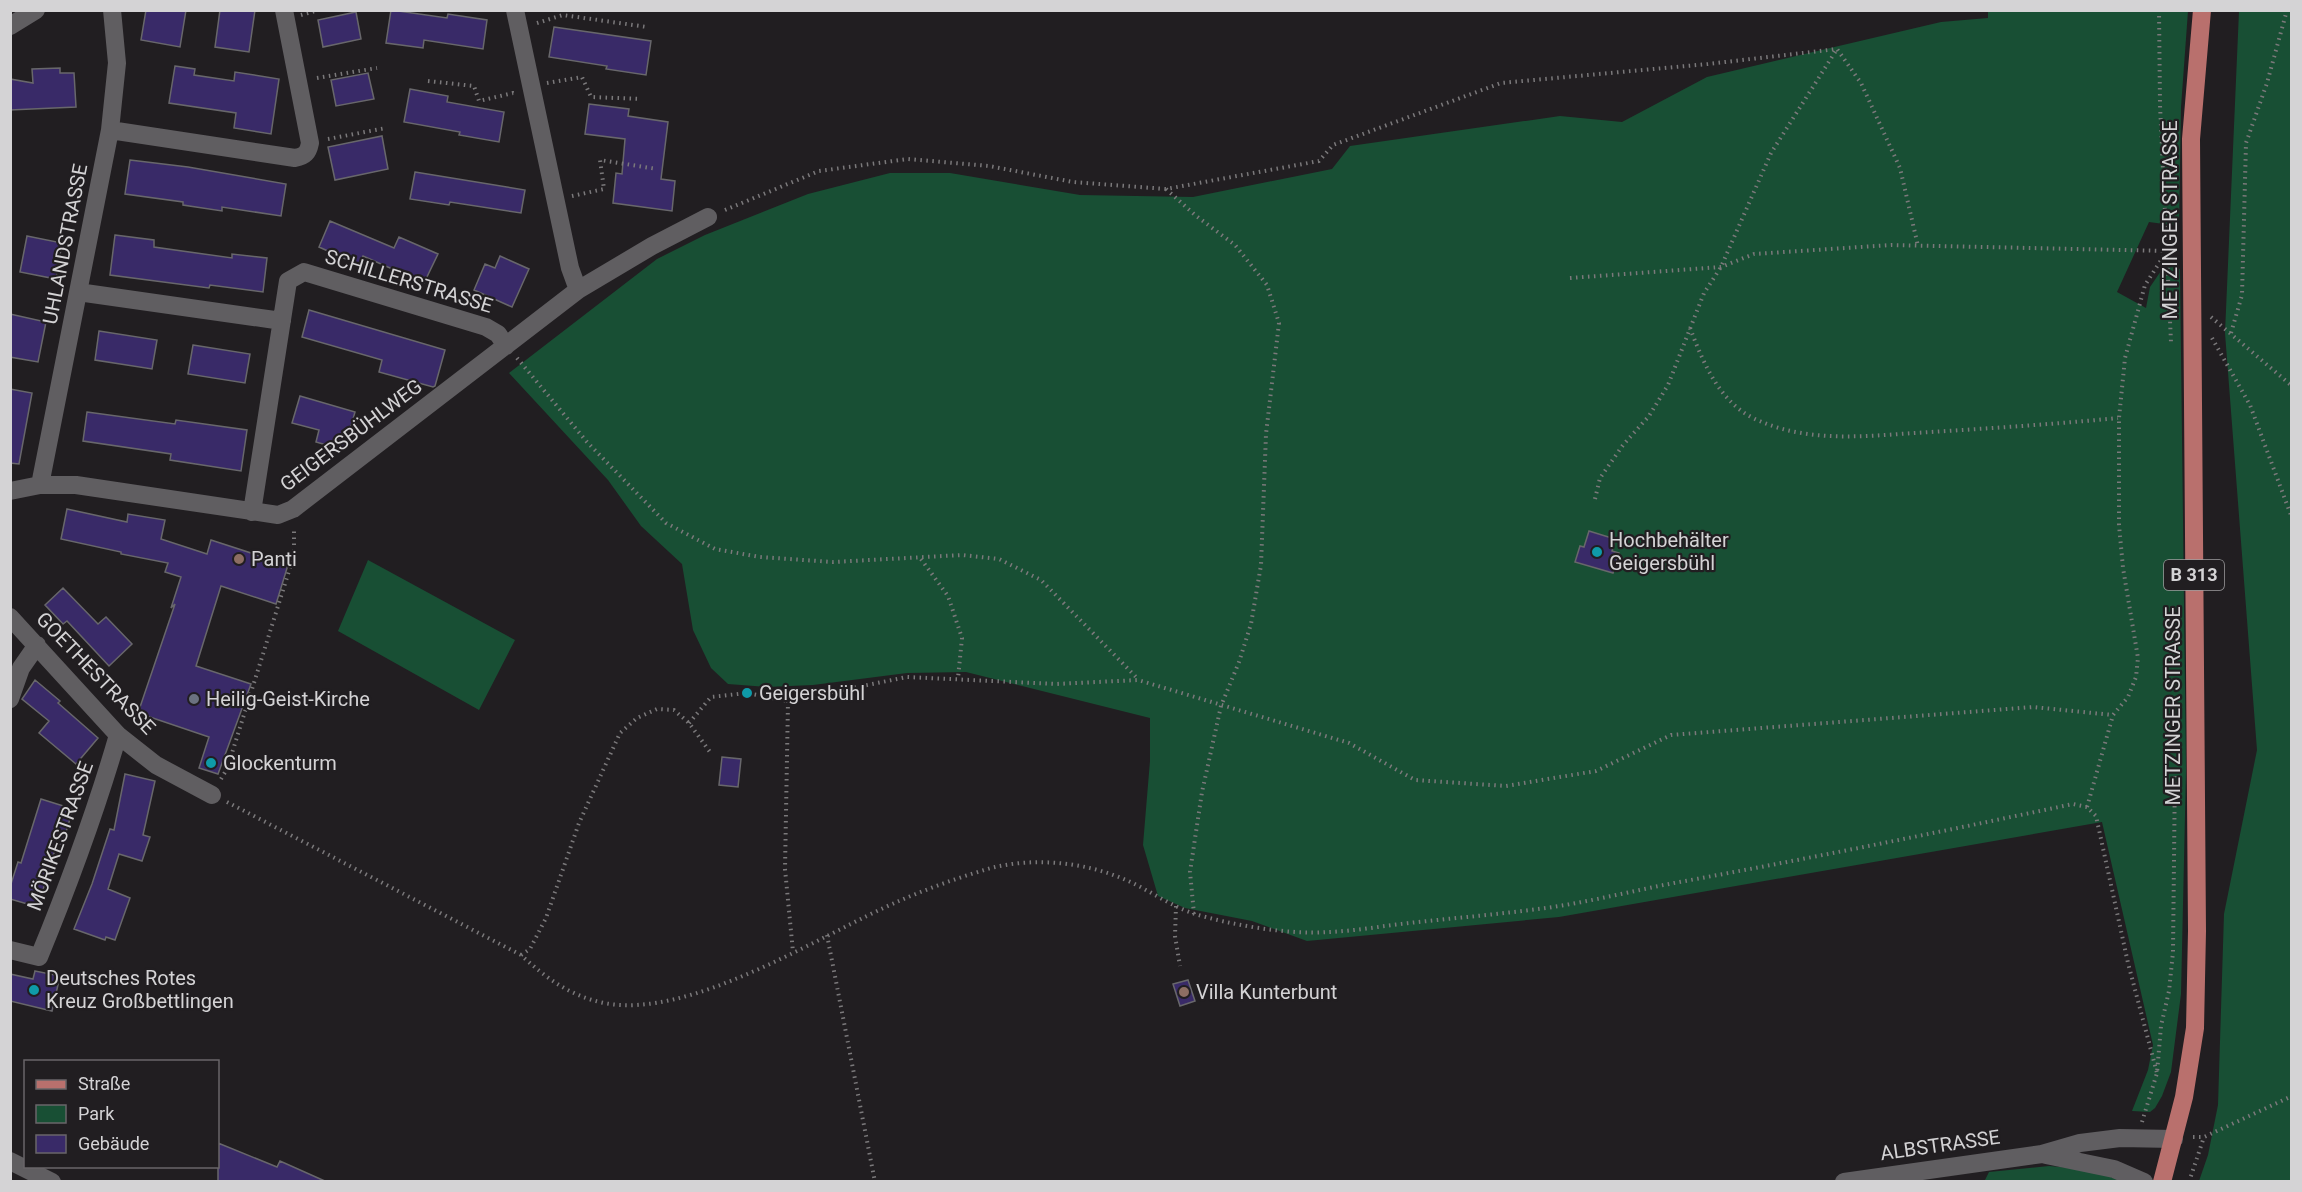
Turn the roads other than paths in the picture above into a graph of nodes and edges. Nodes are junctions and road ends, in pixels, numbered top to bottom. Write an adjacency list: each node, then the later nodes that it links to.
1 (36, 10): 6 (street)
2 (112, 10): 7 (street, UHLANDSTRASSE)
3 (284, 10): 7 (street)
4 (2202, 10): 22 (main road, METZINGER STRASSE / B 313)
5 (517, 20): 9 (street)
6 (10, 26)
7 (110, 130): 10 (street, UHLANDSTRASSE)
8 (708, 218): 9 (street, GEIGERSBÜHLWEG)
9 (578, 290): 12 (street, GEIGERSBÜHLWEG)
10 (78, 291): 11 (street); 13 (street, UHLANDSTRASSE)
11 (282, 321): 12 (street, SCHILLERSTRASSE); 15 (street)
12 (506, 346): 15 (street, GEIGERSBÜHLWEG)
13 (40, 485): 14 (street, GEIGERSBÜHLWEG); 15 (street, GEIGERSBÜHLWEG)
14 (10, 492)
15 (252, 512)
16 (10, 617): 17 (street, GOETHESTRASSE)
17 (37, 645): 18 (street); 19 (street, GOETHESTRASSE)
18 (10, 699)
19 (118, 735): 20 (street, GOETHESTRASSE); 21 (street, MÖRIKESTRASSE)
20 (212, 795)
21 (10, 950)
22 (2174, 1139): 23 (street, ALBSTRASSE); 29 (main road, METZINGER STRASSE / B 313)
23 (2042, 1154): 25 (street, ALBSTRASSE); 28 (street, ALBSTRASSE)
24 (10, 1161): 26 (street)
25 (1964, 1173): 27 (street, ALBSTRASSE)
26 (52, 1182)
27 (1844, 1182)
28 (2144, 1182)
29 (2162, 1182)

